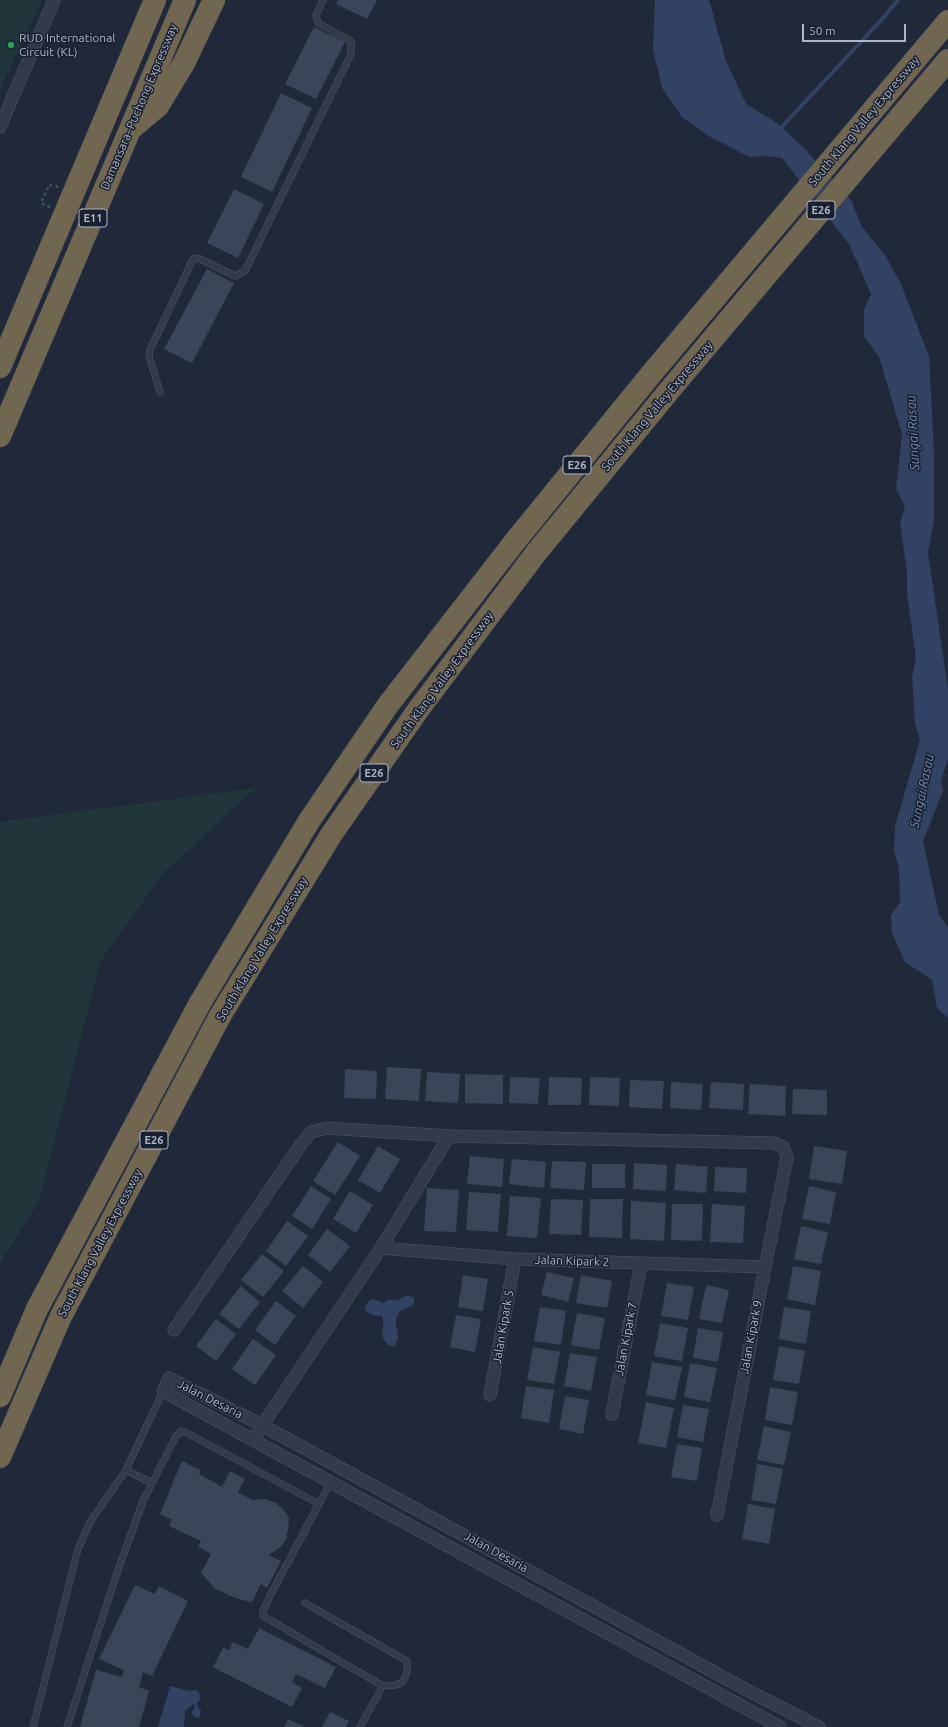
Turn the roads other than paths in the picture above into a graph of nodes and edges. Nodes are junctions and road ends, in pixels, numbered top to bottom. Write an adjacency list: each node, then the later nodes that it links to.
1 (54, 0): 8 (street)
2 (155, 0): 10 (highway, E11)
3 (184, 0): 9 (highway, Damansara–Puchong Expressway / E11)
4 (214, 0): 9 (highway)
5 (323, 0): 11 (lane)
6 (948, 21): 21 (highway, South Klang Valley Expressway / E26)
7 (948, 60): 25 (highway, South Klang Valley Expressway / E26)
8 (0, 127)
9 (130, 129): 12 (highway, Damansara–Puchong Expressway / E11)
10 (0, 367)
11 (160, 392)
12 (0, 436)
13 (449, 1136): 14 (street); 17 (street, Jalan Kipark 9); 18 (street)
14 (380, 1248): 15 (street, Jalan Kipark 2); 23 (street)
15 (516, 1260): 16 (street, Jalan Kipark 2); 20 (street, Jalan Kipark 5)
16 (641, 1264): 17 (street, Jalan Kipark 2); 22 (street, Jalan Kipark 7)
17 (765, 1267): 30 (street, Jalan Kipark 9)
18 (174, 1330)
19 (162, 1391): 23 (street, Jalan Desaria); 24 (street, Jalan Desaria); 26 (lane)
20 (490, 1395)
21 (0, 1396)
22 (612, 1414)
23 (262, 1425): 24 (street); 37 (street, Jalan Desaria)
24 (254, 1440): 28 (street, Jalan Desaria)
25 (0, 1457)
26 (126, 1470): 27 (lane); 33 (lane)
27 (152, 1483): 29 (lane); 34 (lane)
28 (330, 1483): 29 (lane); 36 (street, Jalan Desaria)
29 (319, 1504): 32 (lane)
30 (717, 1516)
31 (305, 1603): 32 (lane)
32 (381, 1685): 35 (lane)
33 (33, 1727)
34 (67, 1727)
35 (360, 1727)
36 (780, 1727)
37 (819, 1727)

